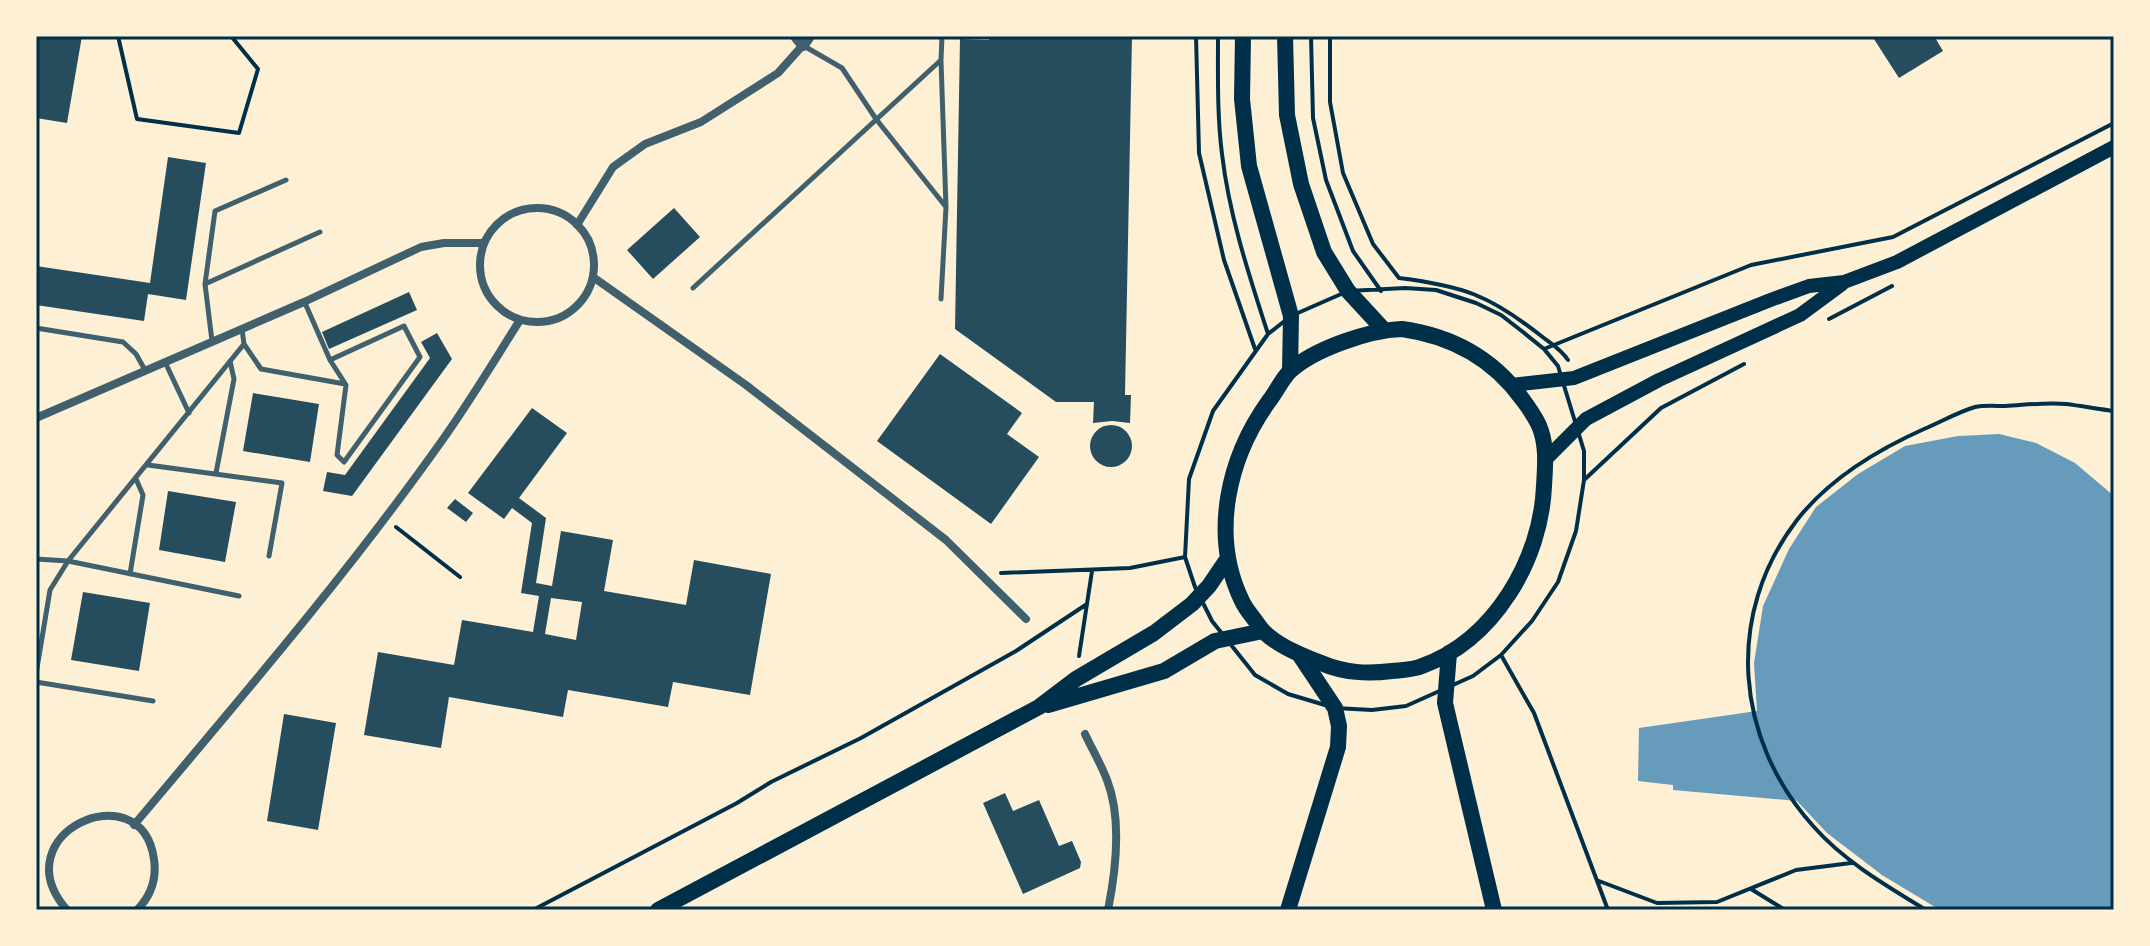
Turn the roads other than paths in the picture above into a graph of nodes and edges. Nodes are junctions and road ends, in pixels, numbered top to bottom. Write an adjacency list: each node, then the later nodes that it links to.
1 (942, 36): 5 (lane)
2 (1243, 36): 29 (main road)
3 (1285, 36): 22 (main road)
4 (803, 39): 6 (lane); 10 (street)
5 (941, 60): 6 (lane); 9 (lane)
6 (876, 119): 9 (lane); 16 (lane)
7 (2114, 147): 14 (main road)
8 (286, 180): 15 (lane)
9 (946, 207): 17 (lane)
10 (577, 225): 12 (street); 13 (street)
11 (320, 232): 15 (lane)
12 (484, 243): 18 (street); 19 (street)
13 (593, 277): 19 (street); 44 (street)
14 (1844, 282): 31 (main road); 34 (main road)
15 (205, 284): 23 (lane)
16 (693, 288)
17 (941, 299)
18 (304, 302): 21 (street); 25 (lane)
19 (520, 320): 53 (street)
20 (36, 328): 28 (lane)
21 (242, 329): 23 (street); 24 (lane)
22 (1384, 330): 29 (main road); 31 (main road)
23 (212, 341): 27 (street)
24 (244, 344): 26 (lane); 30 (lane)
25 (330, 360): 30 (lane); 30 (lane)
26 (230, 361): 32 (lane); 36 (lane)
27 (165, 362): 28 (street); 32 (lane)
28 (145, 370): 33 (street)
29 (1290, 371): 39 (main road)
30 (346, 385)
31 (1512, 385): 34 (main road)
32 (189, 413): 35 (lane)
33 (36, 418)
34 (1545, 460): 46 (main road)
35 (148, 465): 36 (lane); 37 (lane)
36 (216, 473): 38 (lane)
37 (136, 479): 41 (lane); 42 (lane)
38 (269, 556)
39 (1228, 558): 45 (main road); 51 (main road)
40 (36, 559): 41 (lane)
41 (68, 561): 42 (lane); 48 (lane)
42 (130, 574): 43 (lane)
43 (239, 596)
44 (1026, 619)
45 (1263, 631): 47 (main road); 51 (main road)
46 (1449, 653): 47 (main road); 59 (main road)
47 (1299, 654): 58 (main road)
48 (36, 674)
49 (36, 682): 50 (lane)
50 (153, 701)
51 (1039, 707): 56 (main road)
52 (1085, 734): 57 (street)
53 (134, 825): 54 (street); 55 (street)
54 (67, 910)
55 (137, 910)
56 (658, 910)
57 (1108, 910)
58 (1288, 910)
59 (1494, 910)

